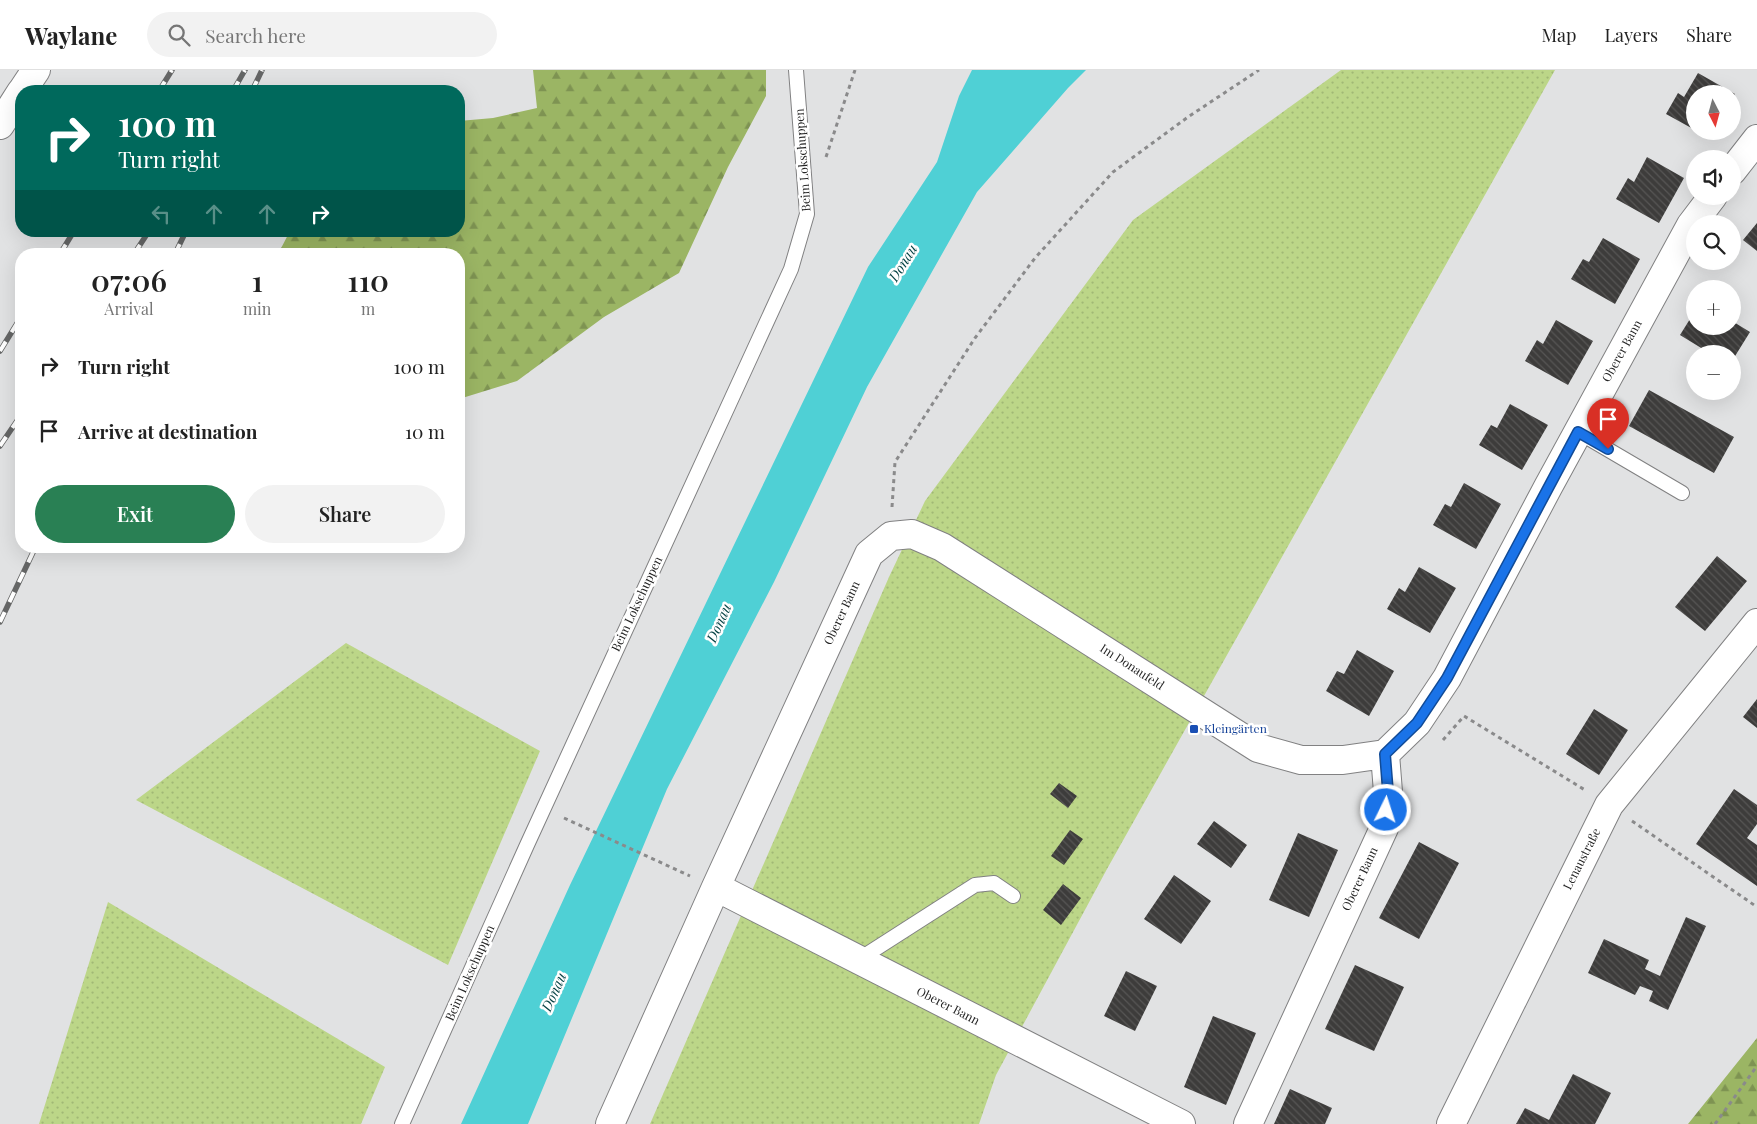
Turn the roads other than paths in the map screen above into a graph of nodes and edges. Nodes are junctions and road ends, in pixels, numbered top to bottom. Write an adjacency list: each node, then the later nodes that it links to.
1 (36, 70): 3 (street)
2 (796, 70): 17 (lane, Beim Lokschuppen)
3 (26, 85)
4 (15, 102): 5 (street)
5 (0, 125)
6 (1757, 139): 7 (street)
7 (1741, 159)
8 (1706, 205): 9 (street, Oberer Bann)
9 (1578, 432): 10 (lane); 13 (street, Oberer Bann)
10 (1682, 493)
11 (890, 536): 13 (street, Im Donaufeld); 14 (street, Oberer Bann)
12 (1757, 623): 21 (street, Lenaustraße)
13 (1385, 754): 20 (street, Oberer Bann)
14 (716, 887): 16 (street, Oberer Bann); 18 (street, Oberer Bann)
15 (1012, 896): 16 (lane)
16 (858, 960): 19 (street, Oberer Bann)
17 (402, 1124)
18 (610, 1124)
19 (1181, 1124)
20 (1248, 1124)
21 (1451, 1124)

